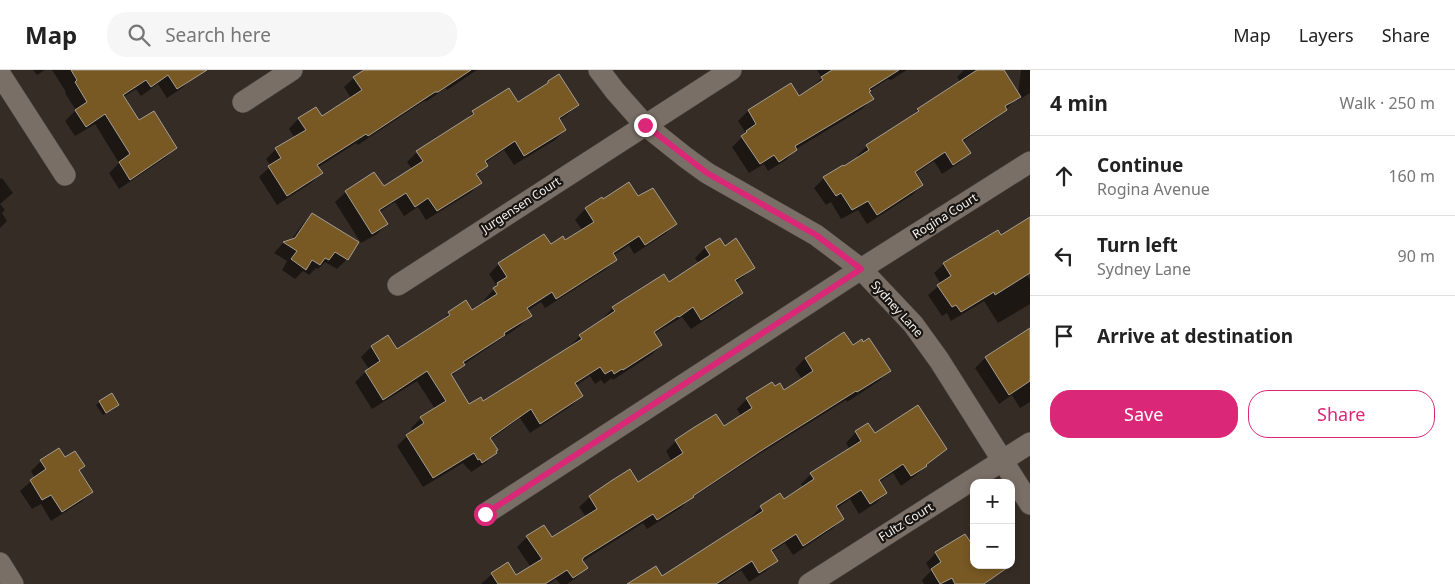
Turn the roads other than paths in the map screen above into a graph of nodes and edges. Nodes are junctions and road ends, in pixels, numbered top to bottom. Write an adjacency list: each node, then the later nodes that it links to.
1 (292, 70): 5 (street)
2 (599, 70): 6 (street, Sydney Lane)
3 (731, 70): 6 (street, Jurgensen Court)
4 (0, 74): 8 (street)
5 (243, 102)
6 (645, 125): 9 (street, Sydney Lane); 10 (street, Jurgensen Court)
7 (1030, 162): 9 (street, Rogina Court)
8 (65, 175)
9 (861, 269): 12 (street, Sydney Lane); 14 (street, Rogina Court)
10 (398, 285)
11 (1030, 443): 12 (street, Fultz Court)
12 (1003, 460): 13 (street, Sydney Lane); 17 (street, Fultz Court)
13 (1030, 504)
14 (485, 514)
15 (0, 563): 16 (street)
16 (13, 584)
17 (809, 584)

